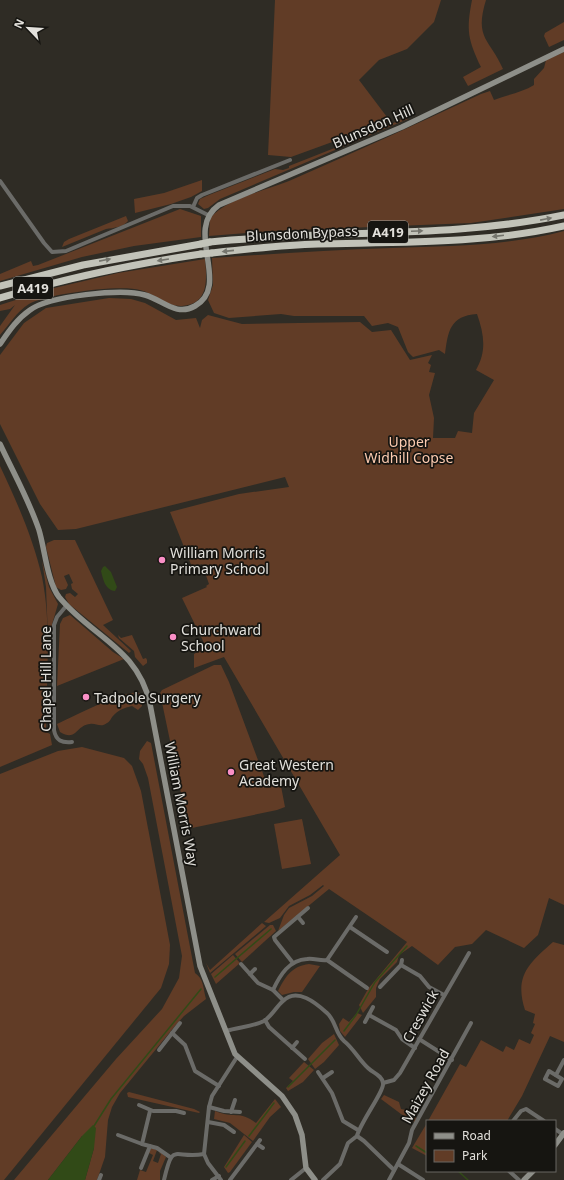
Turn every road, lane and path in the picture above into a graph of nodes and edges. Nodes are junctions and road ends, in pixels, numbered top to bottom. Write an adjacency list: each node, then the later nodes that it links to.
1 (564, 49): 5 (street, Blunsdon Hill)
2 (290, 160): 4 (street)
3 (0, 181): 4 (street)
4 (193, 207): 5 (street)
5 (208, 215): 10 (street)
6 (564, 216): 8 (highway, Blunsdon Bypass / A419, one-way to 6, bridge)
7 (564, 226): 9 (highway, Blunsdon Bypass / A419, one-way to 9, bridge)
8 (0, 286)
9 (0, 298)
10 (0, 344)
11 (0, 444): 12 (street, William Morris Way)
12 (67, 605): 13 (street, Chapel Hill Lane); 37 (street, William Morris Way)
13 (72, 742)
14 (308, 908): 15 (street)
15 (298, 917): 17 (street); 22 (street)
16 (356, 917): 18 (street)
17 (303, 923)
18 (350, 927): 19 (street); 21 (street)
19 (387, 952)
20 (469, 953): 29 (street, Creswick)
21 (327, 960): 22 (street); 27 (street)
22 (293, 963): 28 (street)
23 (241, 964): 25 (street)
24 (255, 969): 25 (street)
25 (250, 974): 28 (street)
26 (380, 986): 29 (street)
27 (367, 988)
28 (273, 990): 30 (street)
29 (444, 995): 39 (street, Creswick)
30 (283, 1000): 33 (street); 53 (street)
31 (373, 1007): 32 (street)
32 (369, 1015): 34 (street); 42 (street)
33 (265, 1020): 37 (street); 41 (street)
34 (365, 1022)
35 (180, 1024): 38 (street)
36 (472, 1024): 47 (street, Maizey Road)
37 (226, 1031): 44 (street, William Morris Way)
38 (172, 1033): 43 (street); 54 (street)
39 (419, 1040): 42 (street, Creswick); 47 (street)
40 (297, 1042): 41 (street)
41 (292, 1048): 46 (street)
42 (414, 1048): 53 (street, Creswick)
43 (159, 1050)
44 (237, 1056): 54 (street); 78 (street, William Morris Way)
45 (559, 1057): 48 (street)
46 (305, 1059)
47 (452, 1060): 76 (street, Maizey Road)
48 (564, 1060): 51 (street)
49 (318, 1072): 52 (street)
50 (332, 1072): 52 (street)
51 (556, 1075)
52 (323, 1078): 65 (street)
53 (383, 1083): 65 (street)
54 (218, 1086): 57 (street)
55 (235, 1100): 59 (street)
56 (139, 1106): 58 (street)
57 (209, 1107): 59 (street); 64 (street)
58 (150, 1110): 61 (street); 70 (street)
59 (231, 1112): 60 (street)
60 (240, 1112)
61 (184, 1113)
62 (514, 1120): 63 (street)
63 (542, 1120)
64 (208, 1122): 66 (street); 74 (street)
65 (358, 1130): 69 (street)
66 (234, 1132)
67 (564, 1134): 71 (street)
68 (118, 1135): 70 (street)
69 (357, 1136): 79 (street); 90 (street)
70 (142, 1144): 72 (street)
71 (556, 1144)
72 (150, 1146): 75 (street); 77 (street)
73 (263, 1148): 87 (street)
74 (204, 1154): 75 (street); 83 (street)
75 (170, 1157): 85 (street)
76 (398, 1164): 79 (street, Maizey Road); 92 (street)
77 (141, 1168)
78 (306, 1168): 88 (street); 89 (street, William Morris Way)
79 (394, 1170): 91 (street, Maizey Road)
80 (510, 1172): 93 (street)
81 (532, 1172): 94 (street)
82 (101, 1175): 84 (street)
83 (220, 1178): 86 (street)
84 (99, 1180)
85 (164, 1180)
86 (212, 1180)
87 (230, 1180)
88 (291, 1180)
89 (315, 1180)
90 (323, 1180)
91 (389, 1180)
92 (423, 1180)
93 (519, 1180)
94 (524, 1180)

